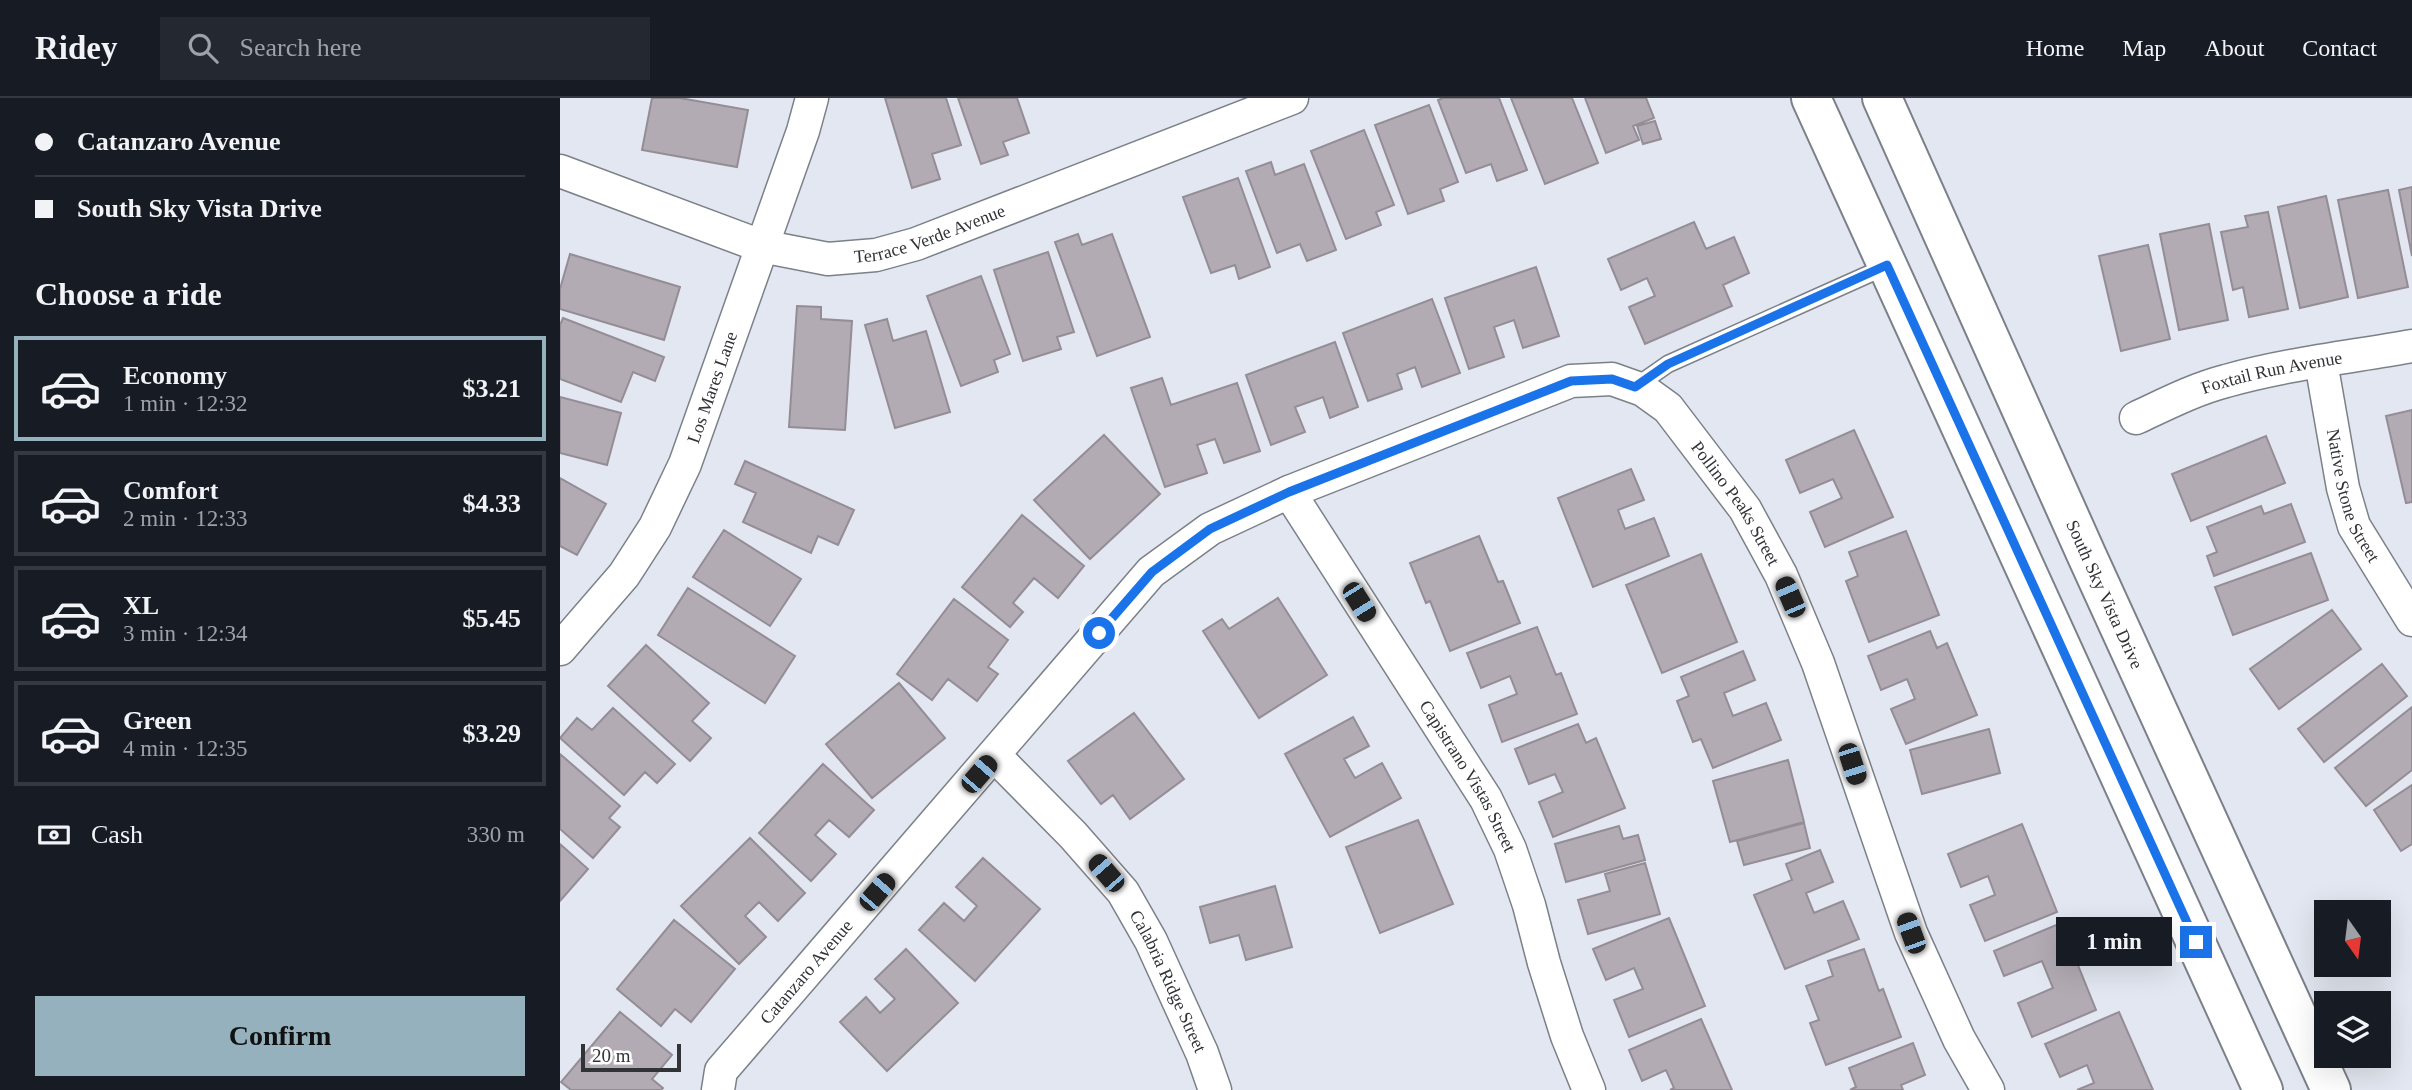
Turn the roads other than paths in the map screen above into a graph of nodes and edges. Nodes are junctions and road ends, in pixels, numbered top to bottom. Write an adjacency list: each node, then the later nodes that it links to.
1 (812, 98): 6 (street, Los Mares Lane)
2 (1292, 98): 6 (street, Terrace Verde Avenue)
3 (1811, 98): 7 (main road)
4 (1882, 98): 21 (main road, South Sky Vista Drive)
5 (560, 171): 6 (street, Terrace Verde Avenue)
6 (761, 246): 14 (street, Los Mares Lane)
7 (1887, 265): 10 (lane); 20 (main road)
8 (2412, 346): 9 (street, Foxtail Run Avenue)
9 (2321, 362): 11 (street, Foxtail Run Avenue); 13 (street, Native Stone Street)
10 (1624, 383): 12 (street, Catanzaro Avenue); 19 (street, Pollino Peaks Street)
11 (2136, 418)
12 (1289, 492): 15 (street, Catanzaro Avenue); 18 (street, Capistrano Vistas Street)
13 (2412, 620)
14 (560, 649)
15 (995, 756): 16 (street, Catanzaro Avenue); 17 (street, Calabria Ridge Street)
16 (718, 1090)
17 (1215, 1090)
18 (1589, 1090)
19 (1988, 1090)
20 (2263, 1090)
21 (2330, 1090)

